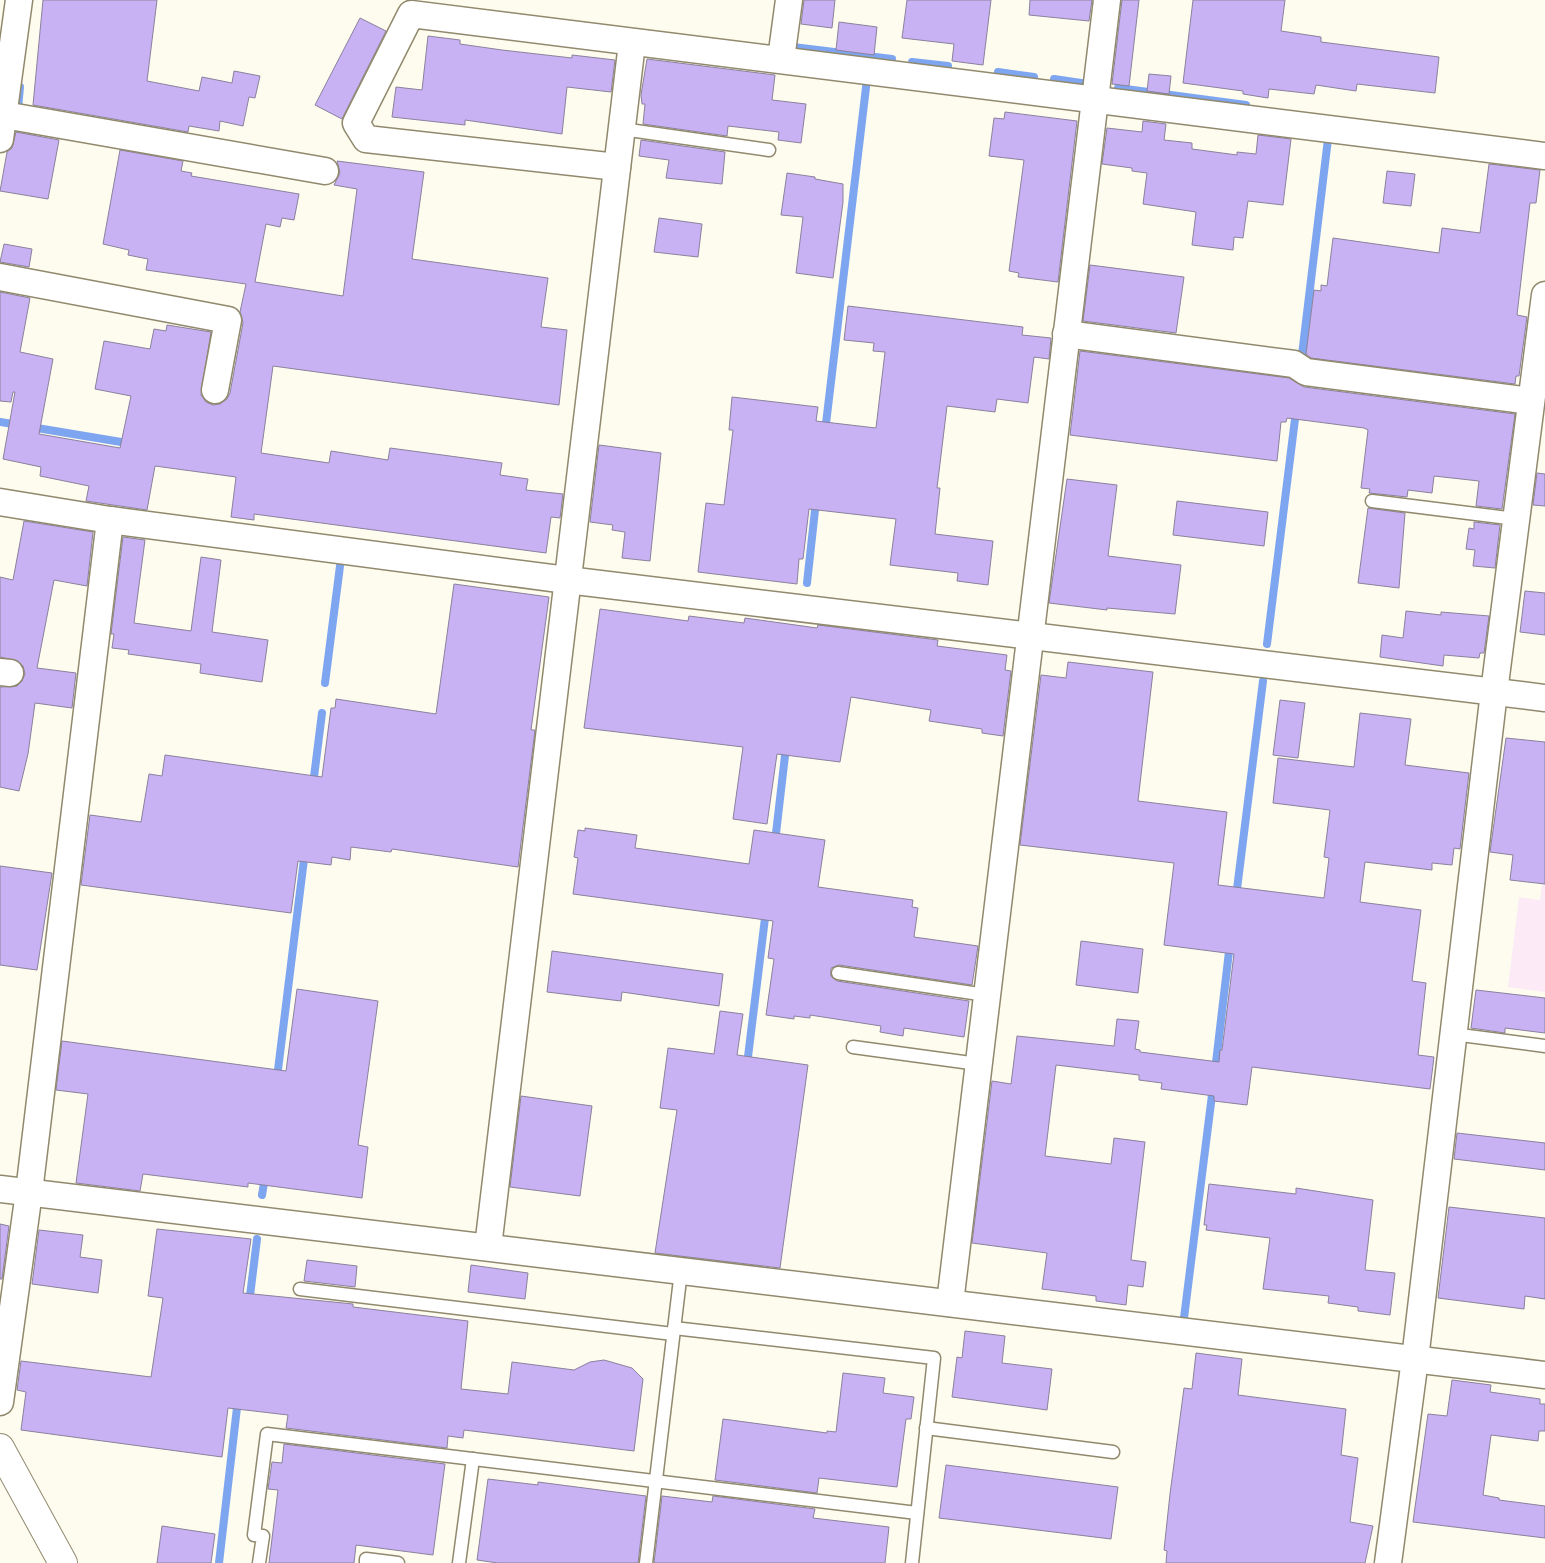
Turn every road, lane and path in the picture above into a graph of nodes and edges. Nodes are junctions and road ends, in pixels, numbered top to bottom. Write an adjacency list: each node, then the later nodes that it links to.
1 (19, 0): 7 (street)
2 (789, 0): 5 (street)
3 (1107, 0): 6 (street)
4 (632, 44): 5 (street); 8 (street); 11 (street)
5 (781, 59): 6 (street)
6 (1094, 100): 10 (street); 15 (street)
7 (2, 127): 12 (street)
8 (622, 129): 9 (lane); 11 (street)
9 (769, 150)
10 (1545, 156)
11 (617, 167): 22 (street)
12 (325, 171)
13 (0, 277): 16 (street)
14 (1545, 295): 17 (street)
15 (1066, 334): 17 (street); 23 (street)
16 (215, 390)
17 (1535, 413): 20 (street)
18 (1372, 501): 20 (lane)
19 (0, 502): 21 (street)
20 (1516, 519): 24 (street)
21 (110, 520): 22 (street); 33 (street)
22 (567, 580): 23 (street); 34 (street)
23 (1029, 635): 24 (street); 27 (street)
24 (1494, 692): 25 (street); 28 (street)
25 (1545, 698)
26 (838, 973): 27 (lane)
27 (986, 995): 31 (street)
28 (1453, 1034): 29 (lane); 39 (street)
29 (1545, 1046)
30 (853, 1047): 31 (lane)
31 (978, 1064): 37 (street)
32 (0, 1189): 33 (street)
33 (29, 1192): 34 (street); 41 (street)
34 (488, 1247): 35 (street)
35 (681, 1270): 37 (street); 38 (lane)
36 (300, 1289): 38 (lane)
37 (950, 1303): 39 (street)
38 (674, 1331): 42 (lane); 46 (lane)
39 (1415, 1359): 40 (street); 55 (street)
40 (1545, 1374)
41 (0, 1402)
42 (926, 1428): 44 (lane); 47 (lane)
43 (0, 1448): 48 (street)
44 (1113, 1452)
45 (472, 1459): 46 (lane); 49 (lane); 52 (lane)
46 (655, 1481): 47 (lane); 53 (lane)
47 (917, 1513): 54 (lane)
48 (63, 1563)
49 (259, 1563)
50 (366, 1563): 51 (lane)
51 (398, 1563)
52 (459, 1563)
53 (646, 1563)
54 (912, 1563)
55 (1388, 1563)

